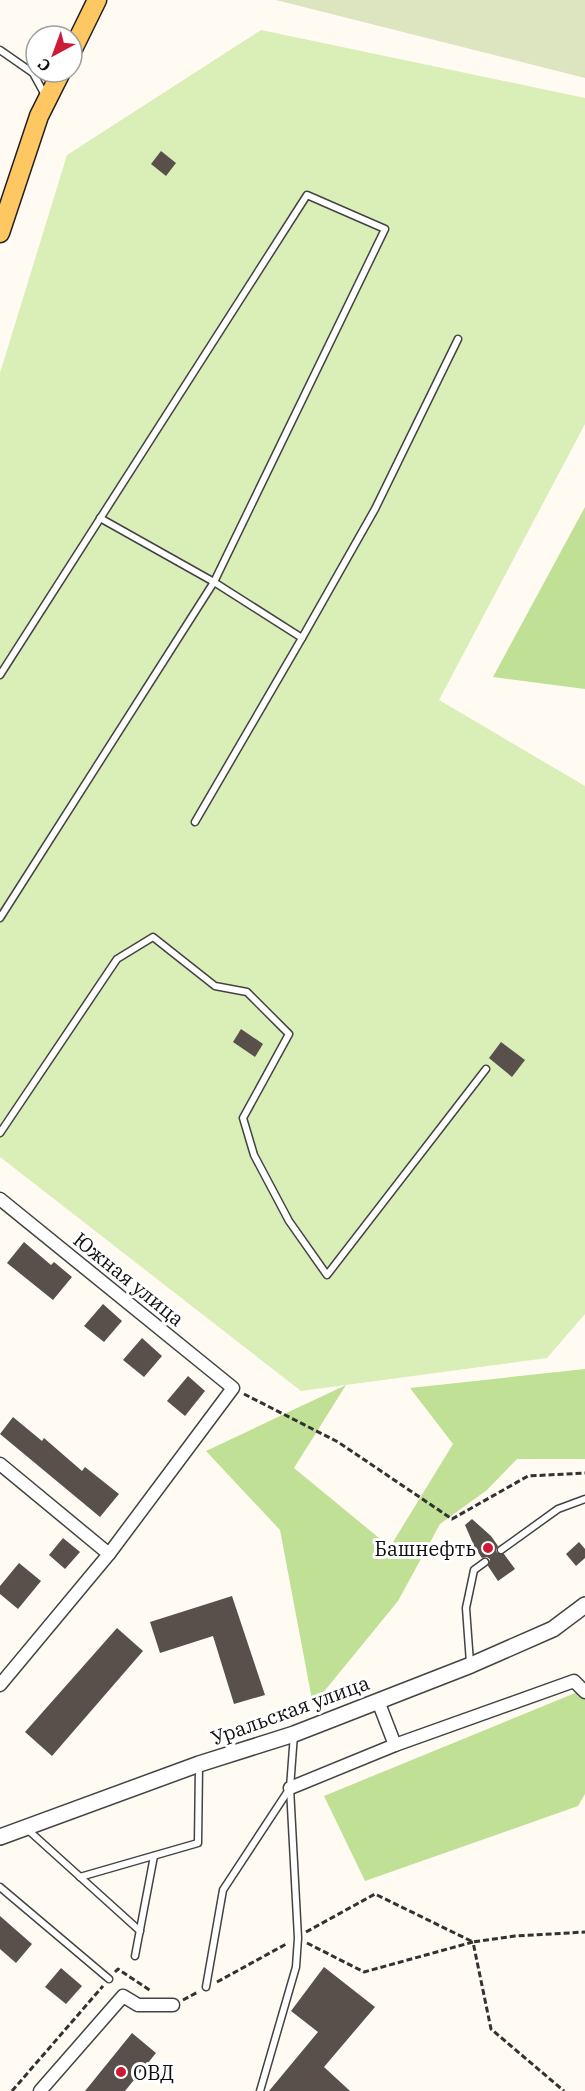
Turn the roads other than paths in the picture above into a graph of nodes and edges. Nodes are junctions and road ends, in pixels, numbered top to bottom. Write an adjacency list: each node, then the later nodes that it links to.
1 (98, 0): 2 (main road)
2 (84, 27)
3 (0, 50): 5 (lane)
4 (55, 84): 5 (main road)
5 (47, 100): 6 (main road)
6 (0, 233)
7 (458, 339): 10 (lane)
8 (100, 519): 9 (lane); 9 (lane); 11 (lane)
9 (214, 582): 10 (lane); 13 (lane)
10 (302, 638): 12 (lane)
11 (0, 675)
12 (195, 822)
13 (0, 918)
14 (486, 1069): 15 (lane)
15 (0, 1133)
16 (0, 1199): 20 (street, Южная улица)
17 (0, 1464): 20 (street)
18 (585, 1499): 19 (lane)
19 (501, 1550)
20 (109, 1554): 24 (street)
21 (485, 1562): 23 (lane)
22 (585, 1605): 23 (street, Уральская улица)
23 (471, 1665): 26 (street, Уральская улица)
24 (0, 1685)
25 (585, 1692): 28 (street)
26 (378, 1701): 27 (street, Уральская улица); 28 (street)
27 (294, 1734): 29 (street, Уральская улица); 30 (lane)
28 (395, 1745): 30 (street)
29 (199, 1764): 31 (street, Уральская улица); 33 (lane)
30 (290, 1788): 39 (lane); 42 (lane)
31 (24, 1827): 32 (street, Уральская улица); 34 (lane)
32 (0, 1837)
33 (154, 1856): 34 (lane); 36 (lane)
34 (80, 1877): 36 (lane)
35 (0, 1887): 38 (lane)
36 (140, 1931): 37 (lane)
37 (135, 1956)
38 (109, 1979)
39 (205, 1988)
40 (173, 2005): 41 (street)
41 (40, 2091)
42 (260, 2091)

